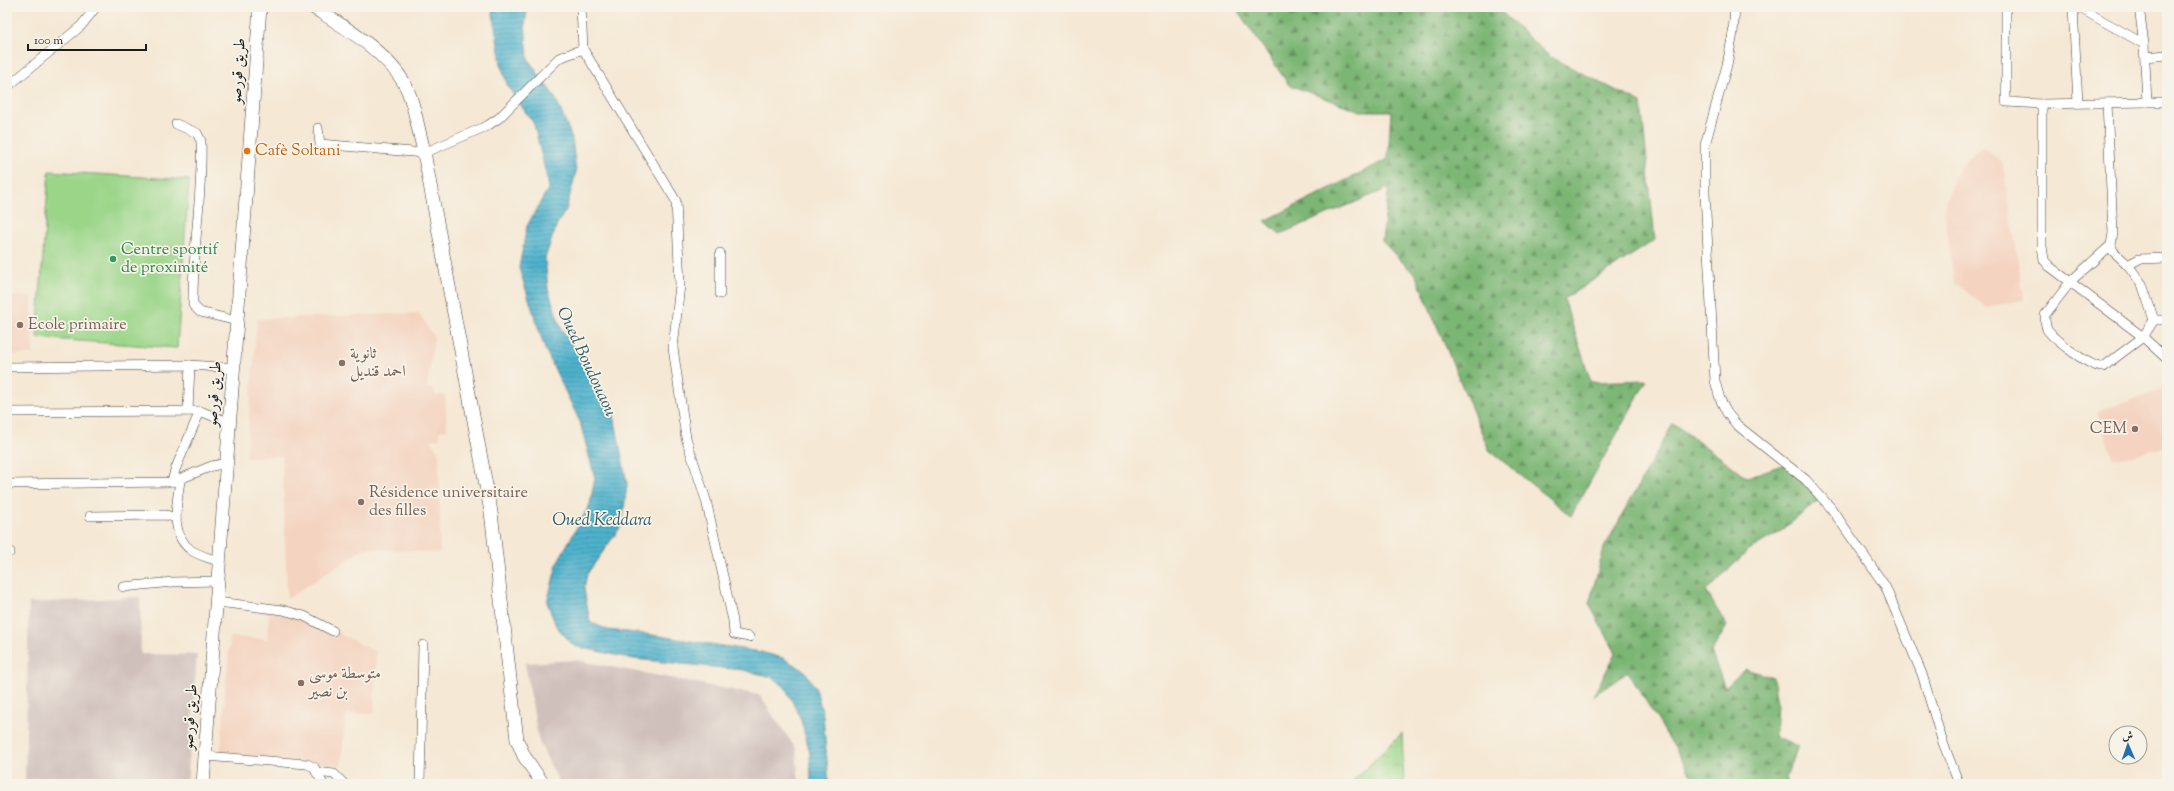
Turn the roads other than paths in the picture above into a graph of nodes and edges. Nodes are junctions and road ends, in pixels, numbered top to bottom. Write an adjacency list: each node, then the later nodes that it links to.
1 (96, 7): 14 (street)
2 (260, 7): 31 (main road, طريق قورصو)
3 (313, 7): 22 (main road)
4 (581, 7): 11 (street)
5 (1735, 7): 60 (street)
6 (2006, 7): 19 (street)
7 (2072, 7): 15 (street)
8 (2078, 7): 10 (street)
9 (2138, 7): 10 (street)
10 (2144, 44): 13 (street)
11 (583, 49): 22 (street); 51 (street)
12 (2167, 56): 13 (street)
13 (2145, 57): 16 (street)
14 (7, 87)
15 (2078, 102): 18 (street); 19 (street)
16 (2147, 102): 17 (street); 18 (street)
17 (2167, 102)
18 (2107, 103): 23 (street)
19 (2042, 104): 27 (street)
20 (176, 124): 31 (street)
21 (318, 128): 22 (street)
22 (424, 153): 59 (main road)
23 (2111, 245): 26 (street); 27 (street)
24 (720, 253): 28 (street)
25 (2167, 258): 26 (street)
26 (2128, 265): 29 (street)
27 (2071, 281): 32 (street); 32 (street)
28 (720, 294)
29 (2154, 320): 30 (street); 32 (street)
30 (2167, 320)
31 (237, 321): 36 (main road, طريق قورصو)
32 (2143, 337): 33 (street)
33 (2167, 359)
34 (190, 365): 35 (street); 36 (street); 37 (street)
35 (7, 367)
36 (233, 368): 40 (main road, طريق قورصو)
37 (188, 411): 38 (street); 39 (street)
38 (200, 411): 40 (street); 42 (street)
39 (7, 412)
40 (230, 423): 41 (main road, طريق قورصو)
41 (227, 463): 42 (street); 46 (main road, طريق قورصو)
42 (176, 482): 43 (street); 45 (street)
43 (7, 484)
44 (90, 516): 45 (street)
45 (176, 518): 46 (street)
46 (220, 562): 47 (main road, طريق قورصو)
47 (219, 581): 48 (street); 49 (main road, طريق قورصو)
48 (123, 587)
49 (217, 602): 50 (street); 53 (main road, طريق قورصو)
50 (333, 631)
51 (749, 637)
52 (423, 645): 58 (street)
53 (205, 756): 54 (street); 55 (main road, طريق قورصو)
54 (316, 772): 56 (street); 57 (street)
55 (203, 784)
56 (323, 784)
57 (344, 784)
58 (420, 784)
59 (543, 784)
60 (1959, 784)

